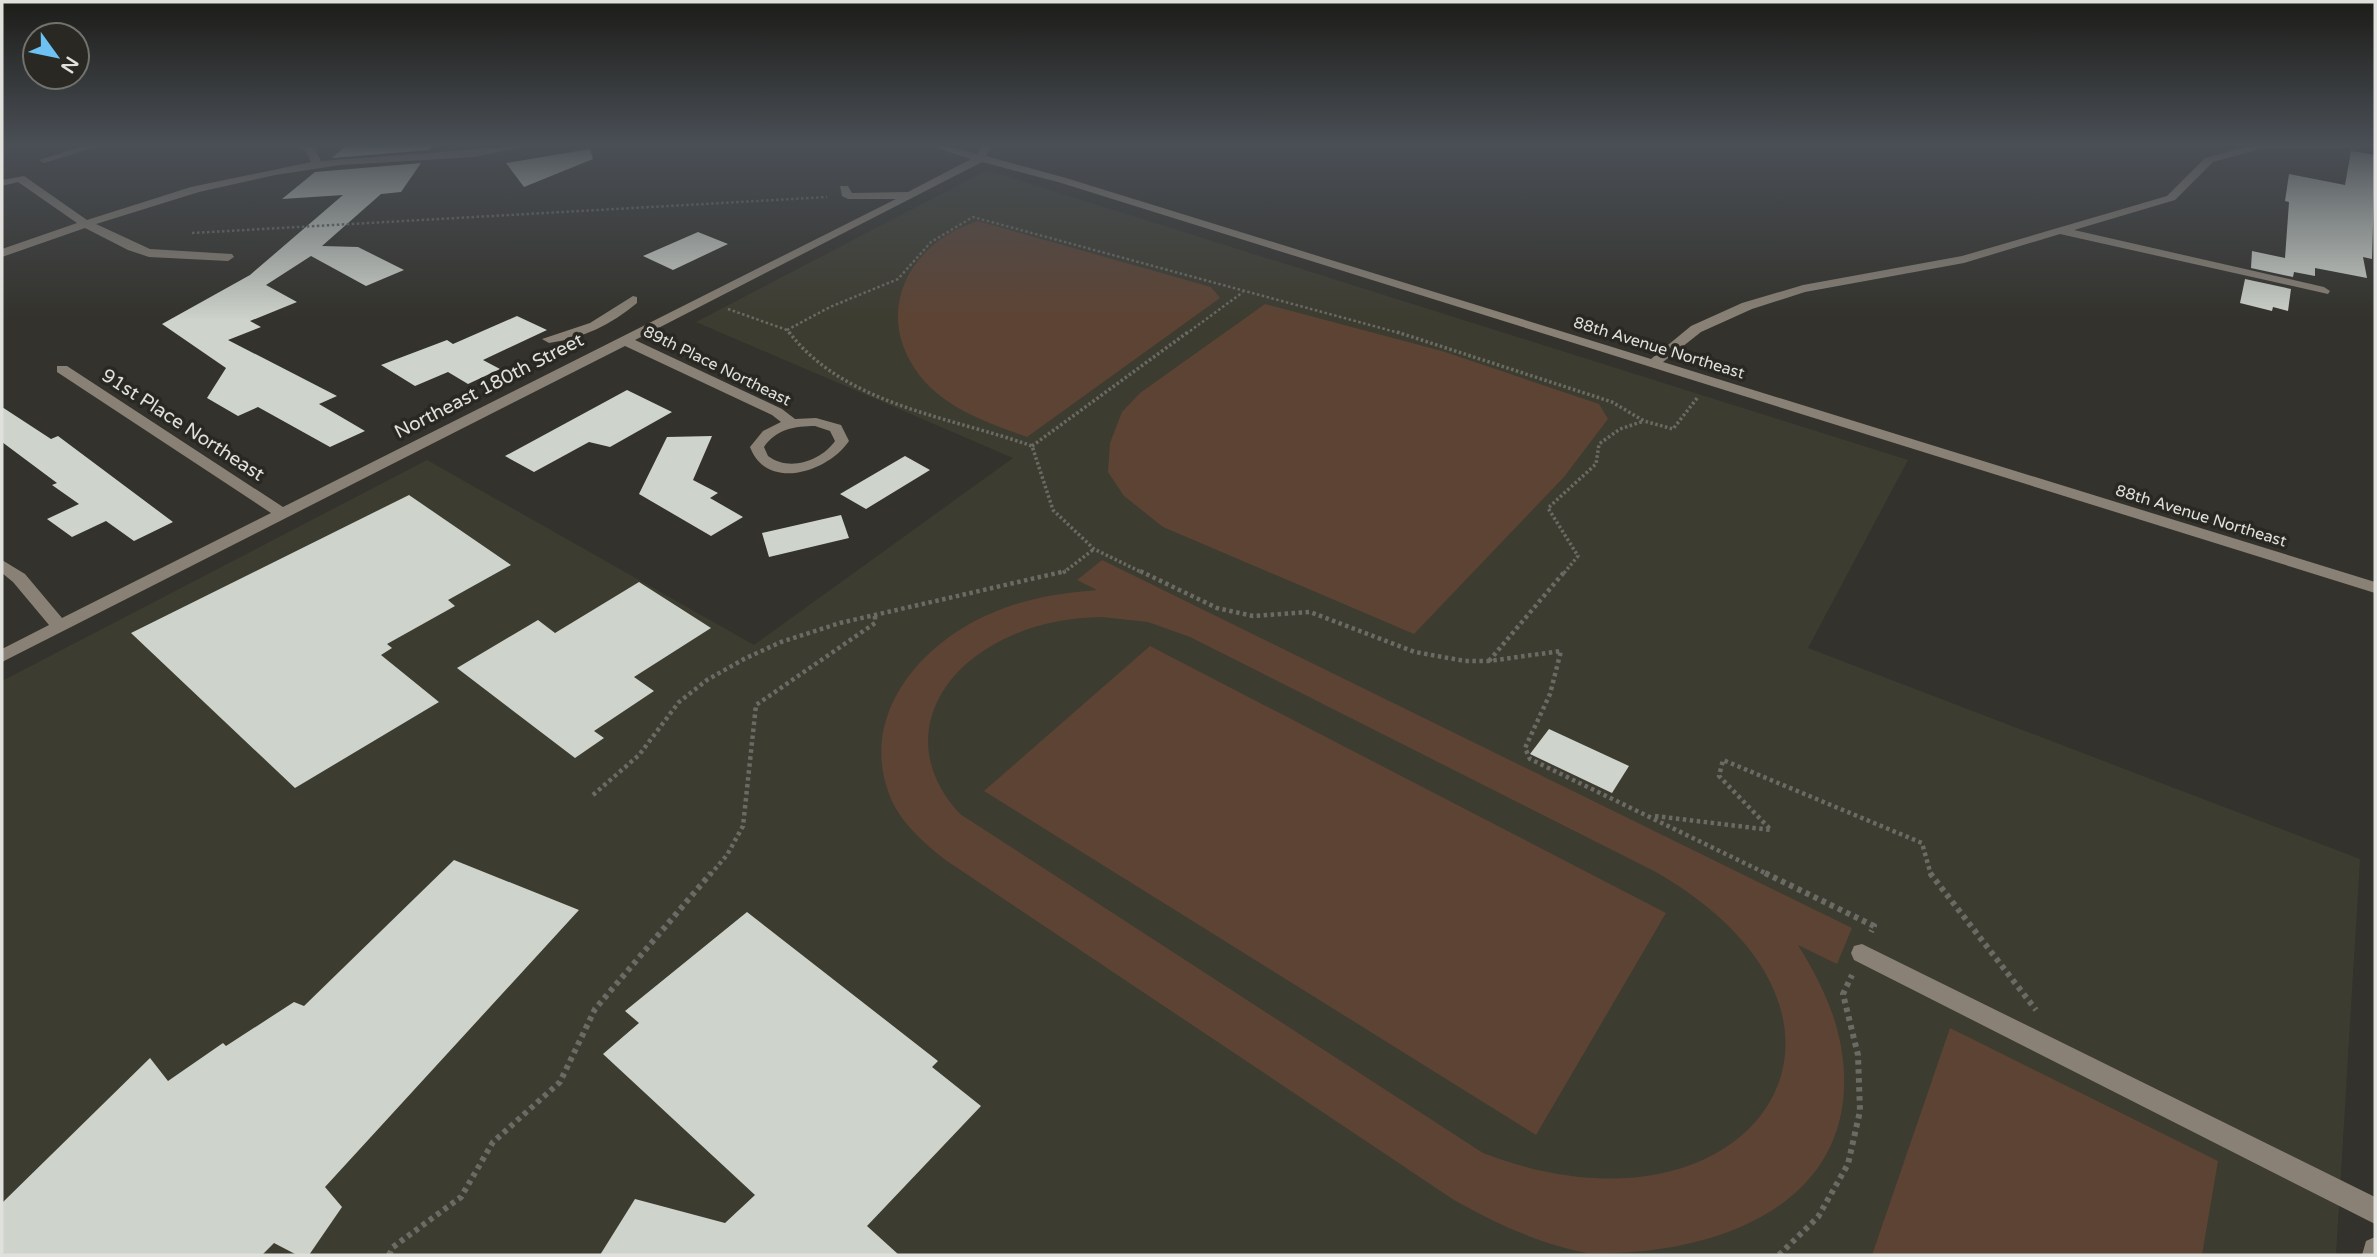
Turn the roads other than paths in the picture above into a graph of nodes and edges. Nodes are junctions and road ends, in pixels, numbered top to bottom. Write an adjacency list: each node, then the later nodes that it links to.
1 (56, 204): 6 (street)
2 (152, 204): 6 (street)
3 (894, 204): 13 (street, Northeast 180th Street)
4 (1138, 204): 15 (street, 88th Avenue Northeast)
5 (2152, 204): 7 (street)
6 (86, 224): 8 (street); 9 (street)
7 (2059, 231): 10 (street); 15 (street)
8 (2, 253)
9 (228, 257)
10 (2324, 291)
11 (633, 300): 12 (street)
12 (605, 321): 13 (street, 89th Place Northeast); 14 (street)
13 (632, 338): 17 (street, 89th Place Northeast); 18 (street, Northeast 180th Street)
14 (549, 339)
15 (1653, 364): 20 (street, 88th Avenue Northeast)
16 (62, 369): 18 (street, 91st Place Northeast)
17 (791, 424): 17 (street, 89th Place Northeast)
18 (282, 513): 21 (street, Northeast 180th Street)
19 (2, 565): 21 (street)
20 (2375, 588)
21 (60, 627): 22 (street, Northeast 180th Street)
22 (2, 656)
23 (1862, 953): 24 (street)
24 (2375, 1211)
25 (2375, 1250): 26 (street)
26 (2375, 1255)

